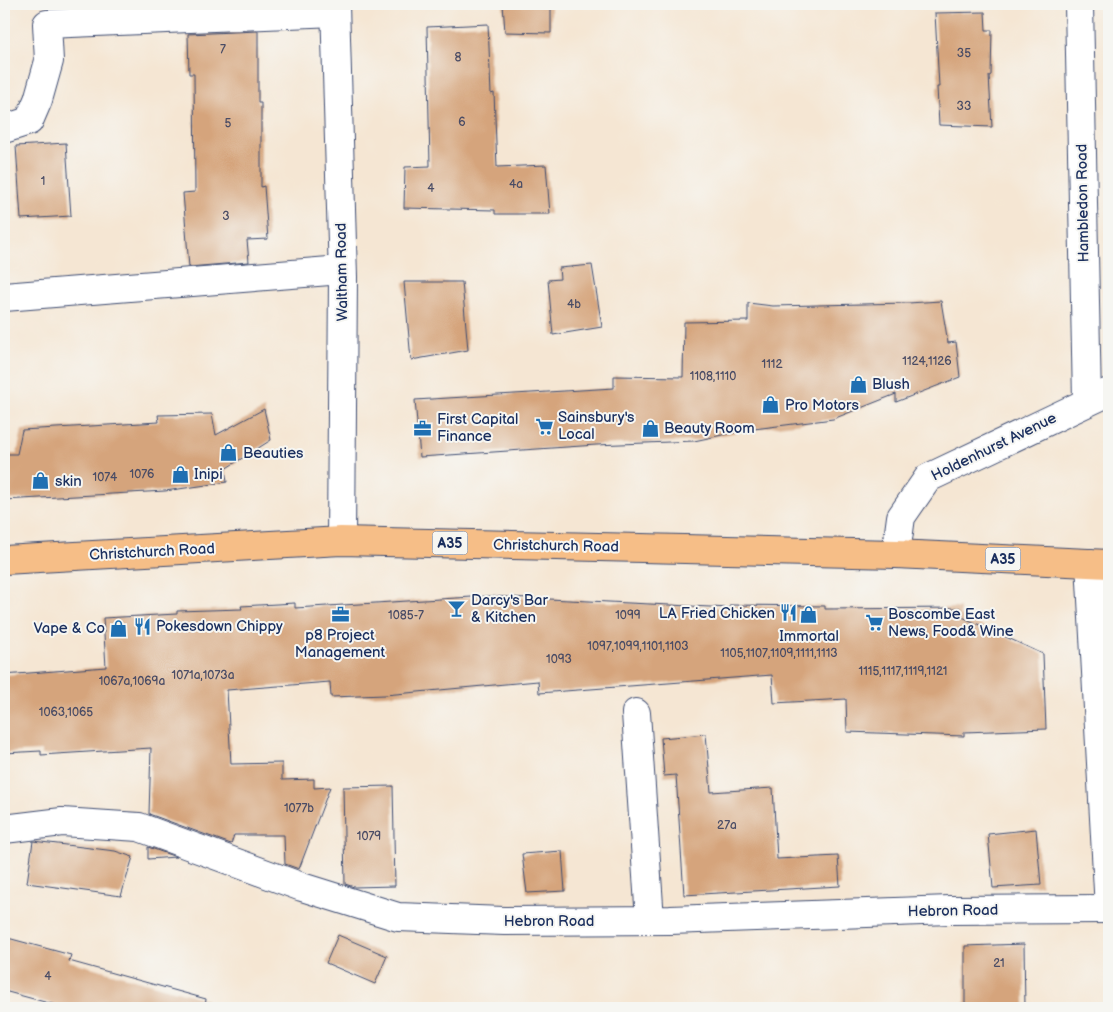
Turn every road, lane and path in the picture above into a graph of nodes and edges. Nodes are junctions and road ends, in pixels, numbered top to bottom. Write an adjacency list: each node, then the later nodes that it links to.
1 (1079, 4): 6 (street, Hambledon Road)
2 (335, 8): 3 (street); 4 (street, Waltham Road)
3 (4, 129)
4 (342, 270): 5 (street); 7 (street, Waltham Road)
5 (4, 297)
6 (1098, 397): 8 (street, Holdenhurst Avenue)
7 (341, 541): 8 (main road, Christchurch Road / A35); 9 (main road, Christchurch Road / A35)
8 (896, 554): 10 (main road, Christchurch Road / A35)
9 (4, 560)
10 (1100, 563): 13 (street)
11 (636, 713): 14 (street)
12 (4, 829): 14 (street, Hebron Road)
13 (1109, 909): 14 (street, Hebron Road)
14 (650, 920)

